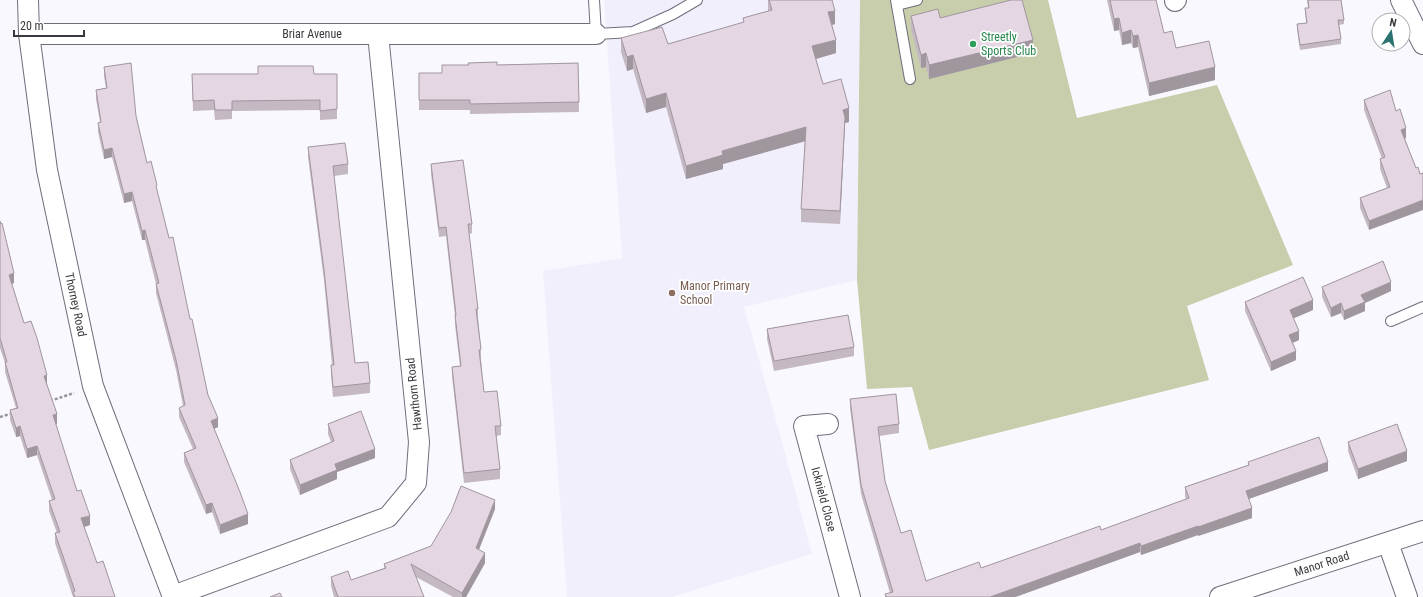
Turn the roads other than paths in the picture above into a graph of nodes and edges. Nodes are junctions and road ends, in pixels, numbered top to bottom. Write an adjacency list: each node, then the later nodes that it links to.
1 (28, 0): 7 (street, Thorney Road)
2 (594, 0): 9 (lane)
3 (697, 0): 9 (lane)
4 (917, 0): 6 (lane)
5 (1401, 0): 10 (street)
6 (896, 2): 11 (lane)
7 (29, 34): 8 (street, Briar Avenue); 17 (street, Thorney Road)
8 (378, 34): 9 (street, Briar Avenue); 17 (street, Hawthorn Road)
9 (596, 34)
10 (1423, 44)
11 (910, 79)
12 (1423, 306): 13 (lane)
13 (1391, 321)
14 (828, 424): 18 (street, Icknield Close)
15 (1423, 531): 16 (street, Manor Road)
16 (1388, 543): 19 (street, Manor Road); 20 (street)
17 (173, 597)
18 (850, 597)
19 (1220, 597)
20 (1406, 597)

